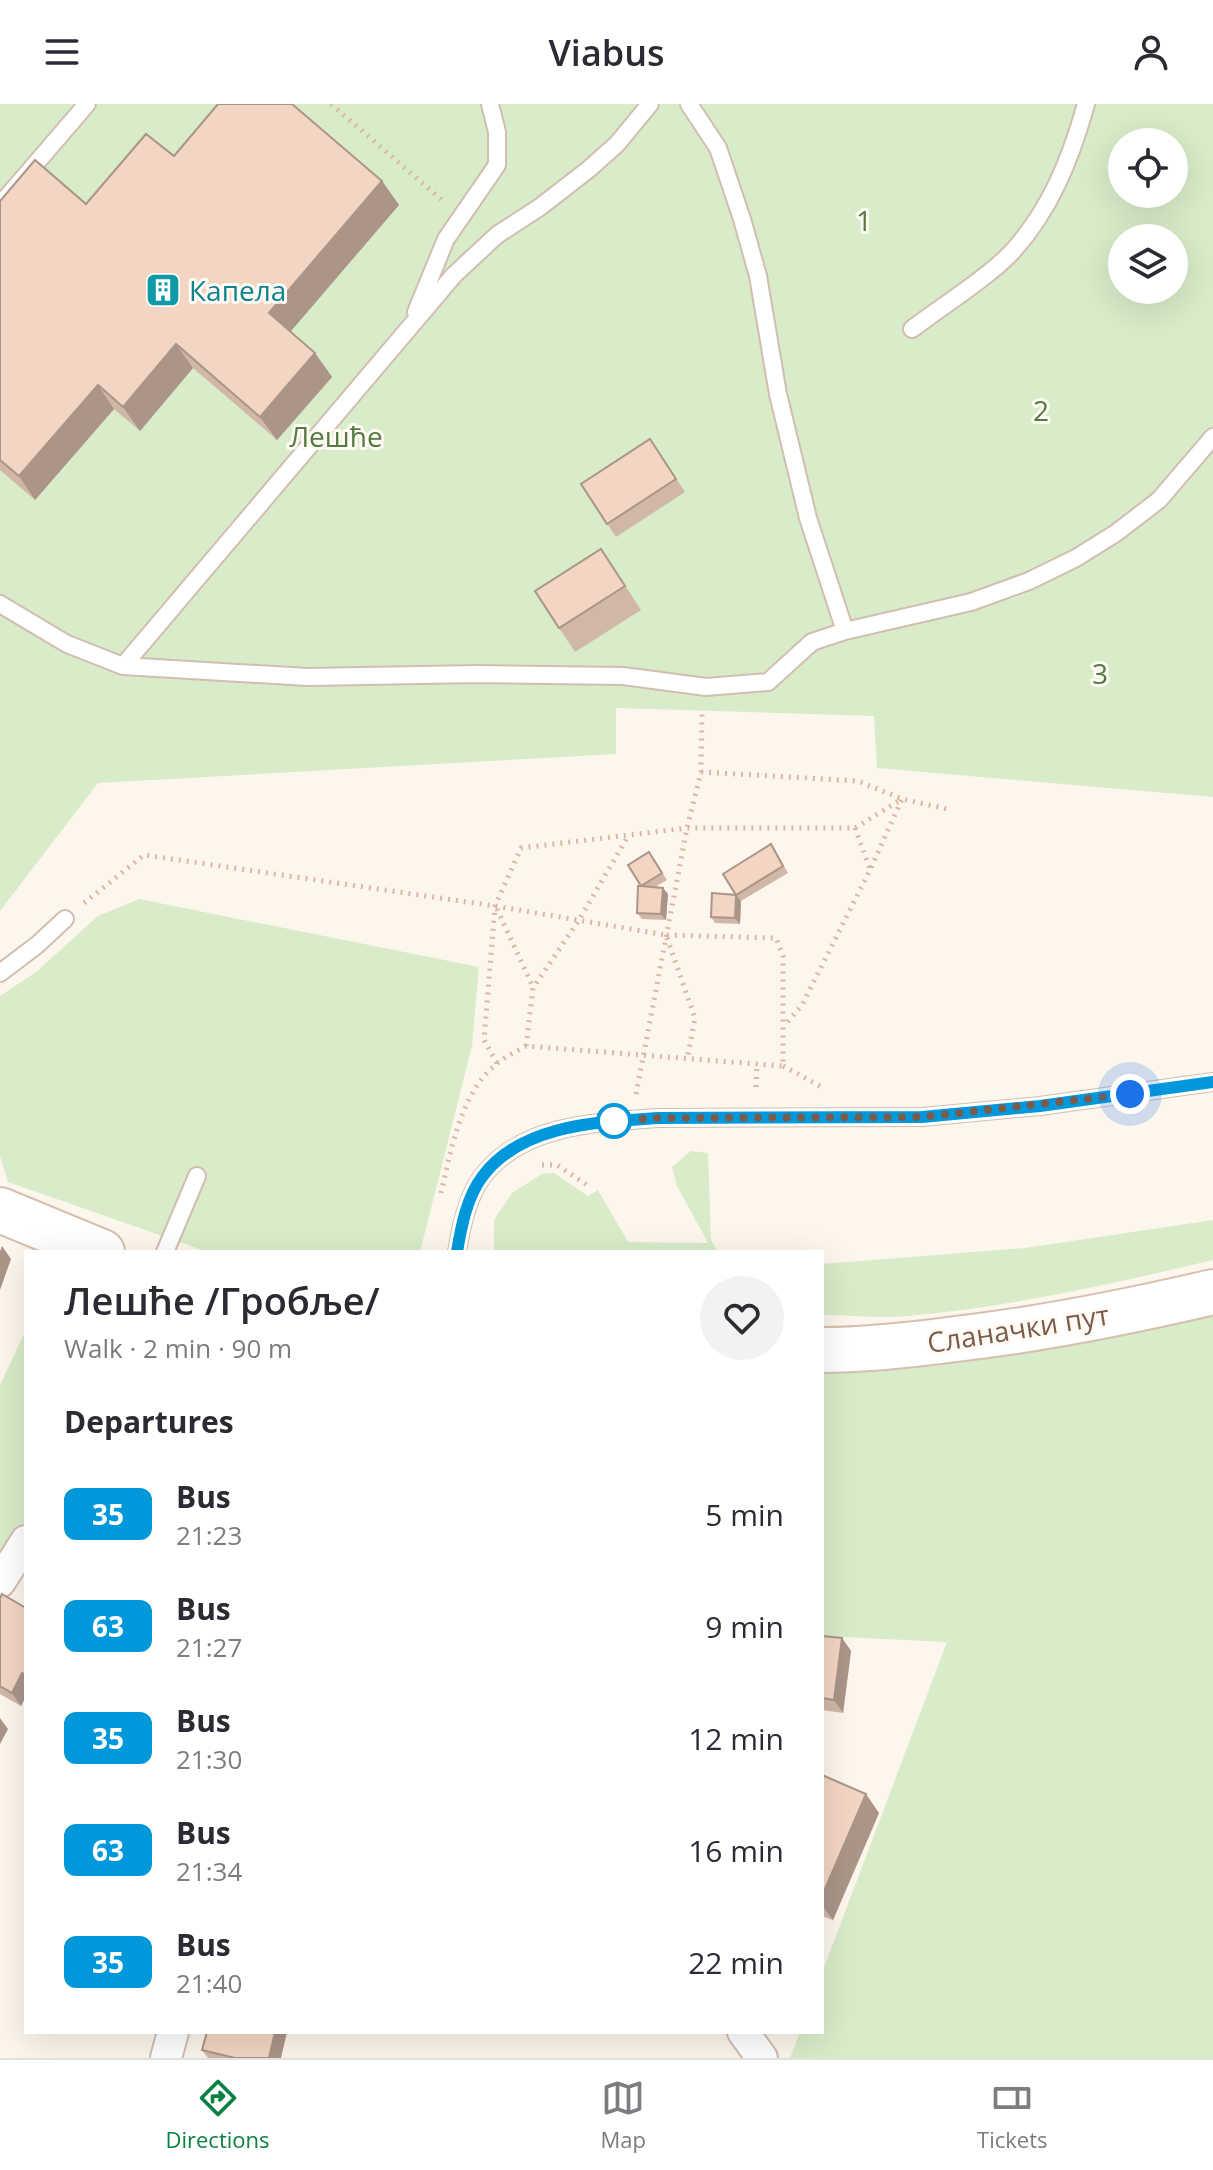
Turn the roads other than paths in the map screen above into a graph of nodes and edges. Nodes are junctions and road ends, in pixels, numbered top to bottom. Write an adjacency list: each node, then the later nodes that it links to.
1 (87, 104): 6 (lane)
2 (490, 104): 7 (lane)
3 (650, 104): 7 (lane)
4 (689, 104): 11 (lane)
5 (1086, 104): 8 (lane)
6 (0, 205)
7 (409, 328): 12 (lane)
8 (912, 329)
9 (1213, 437): 11 (lane)
10 (0, 604): 12 (lane)
11 (845, 631): 12 (lane)
12 (123, 666)
13 (65, 919): 14 (lane)
14 (0, 973)
15 (1213, 1082): 20 (lane)
16 (197, 1176): 19 (lane)
17 (0, 1210): 18 (street)
18 (97, 1250)
19 (166, 1250)
20 (457, 1250)
21 (1213, 1292): 22 (street, Сланачки пут)
22 (824, 1350)
23 (24, 1544): 24 (street)
24 (0, 1582)
25 (172, 2034): 27 (street)
26 (744, 2034): 28 (street)
27 (166, 2058)
28 (762, 2058)

